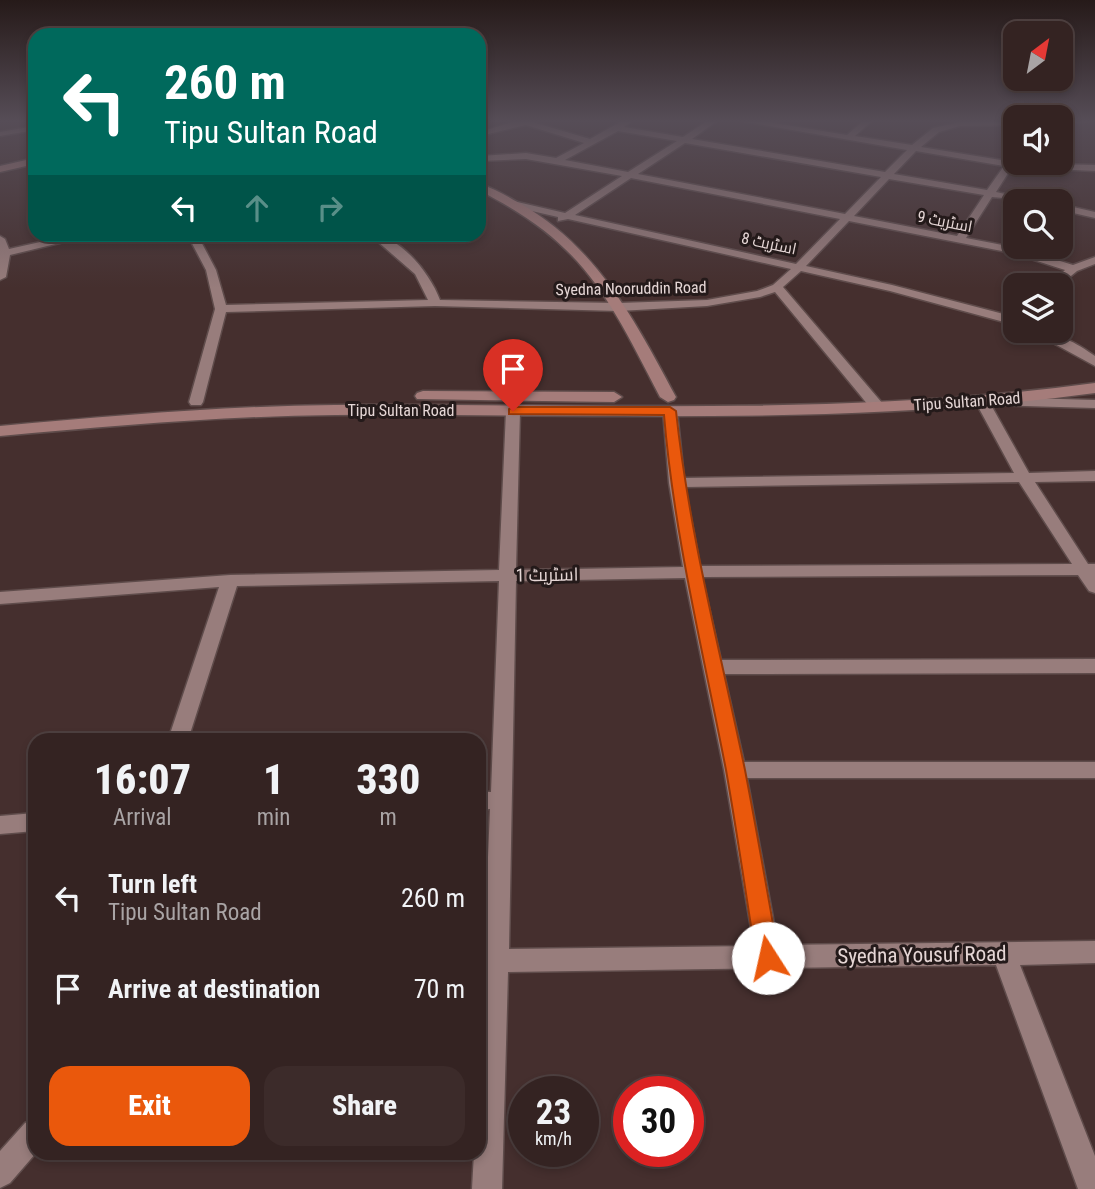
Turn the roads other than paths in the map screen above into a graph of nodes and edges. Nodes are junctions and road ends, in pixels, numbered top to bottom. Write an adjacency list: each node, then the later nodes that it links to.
1 (628, 176): 12 (street)
2 (637, 176): 13 (street, اسٹریٹ 9)
3 (889, 176): 13 (street, Syedna Nooruddin Road)
4 (892, 176): 7 (street)
5 (1002, 176): 7 (street)
6 (486, 190): 9 (main road)
7 (991, 193): 8 (street); 16 (street)
8 (1003, 195)
9 (513, 204): 12 (street, اسٹریٹ 8); 14 (main road)
10 (1073, 210): 11 (street)
11 (1095, 215)
12 (566, 216): 14 (street); 22 (street, اسٹریٹ 8)
13 (848, 219): 16 (street, اسٹریٹ 9); 22 (street, Syedna Nooruddin Road)
14 (551, 228): 28 (main road)
15 (0, 239): 20 (street)
16 (959, 240): 23 (street, اسٹریٹ 9)
17 (55, 242): 20 (street)
18 (196, 242): 29 (street)
19 (384, 242): 27 (street)
20 (5, 253): 25 (street)
21 (1095, 260): 23 (street)
22 (799, 267): 26 (street, Syedna Nooruddin Road); 30 (street, اسٹریٹ 8)
23 (1073, 269): 24 (street)
24 (1068, 273)
25 (0, 277)
26 (777, 287): 28 (street, Syedna Nooruddin Road); 36 (street)
27 (435, 303): 28 (street, Syedna Nooruddin Road); 29 (street, Syedna Nooruddin Road)
28 (619, 307): 40 (main road)
29 (221, 309): 38 (street)
30 (1003, 318)
31 (1062, 343): 32 (street)
32 (1095, 362)
33 (1095, 374): 35 (main road, Tipu Sultan Road)
34 (1095, 388): 37 (main road, Tipu Sultan Road)
35 (966, 389): 36 (main road, Tipu Sultan Road); 37 (main road)
36 (864, 393): 40 (main road, Tipu Sultan Road); 42 (street)
37 (982, 401): 41 (street); 42 (main road, Tipu Sultan Road); 46 (street)
38 (196, 402): 39 (main road, Tipu Sultan Road); 43 (main road, Tipu Sultan Road)
39 (514, 404): 40 (main road, Tipu Sultan Road); 44 (main road, Tipu Sultan Road); 50 (street)
40 (669, 404): 42 (main road, Tipu Sultan Road); 47 (street)
41 (1095, 404)
42 (878, 407)
43 (0, 416)
44 (0, 430)
45 (1095, 476): 46 (street)
46 (1024, 477): 47 (street); 48 (street)
47 (677, 483): 49 (street)
48 (1089, 569): 49 (street, اسٹریٹ 1); 52 (street)
49 (692, 572): 50 (street, اسٹریٹ 1); 55 (street)
50 (507, 576): 51 (street, اسٹریٹ 1); 59 (street)
51 (230, 580): 53 (street, اسٹریٹ 1); 56 (street)
52 (1095, 587)
53 (0, 598)
54 (1095, 666): 55 (street)
55 (715, 667): 57 (street)
56 (180, 733)
57 (735, 770): 58 (street); 64 (street)
58 (1095, 770)
59 (489, 800): 65 (street)
60 (28, 823): 61 (street)
61 (0, 825)
62 (1095, 952): 63 (street, Syedna Yousuf Road)
63 (1004, 954): 64 (street, Syedna Yousuf Road); 69 (street)
64 (768, 958): 65 (street, Syedna Yousuf Road)
65 (497, 961): 68 (street)
66 (28, 1141): 67 (street)
67 (0, 1173)
68 (487, 1189)
69 (1093, 1189)

